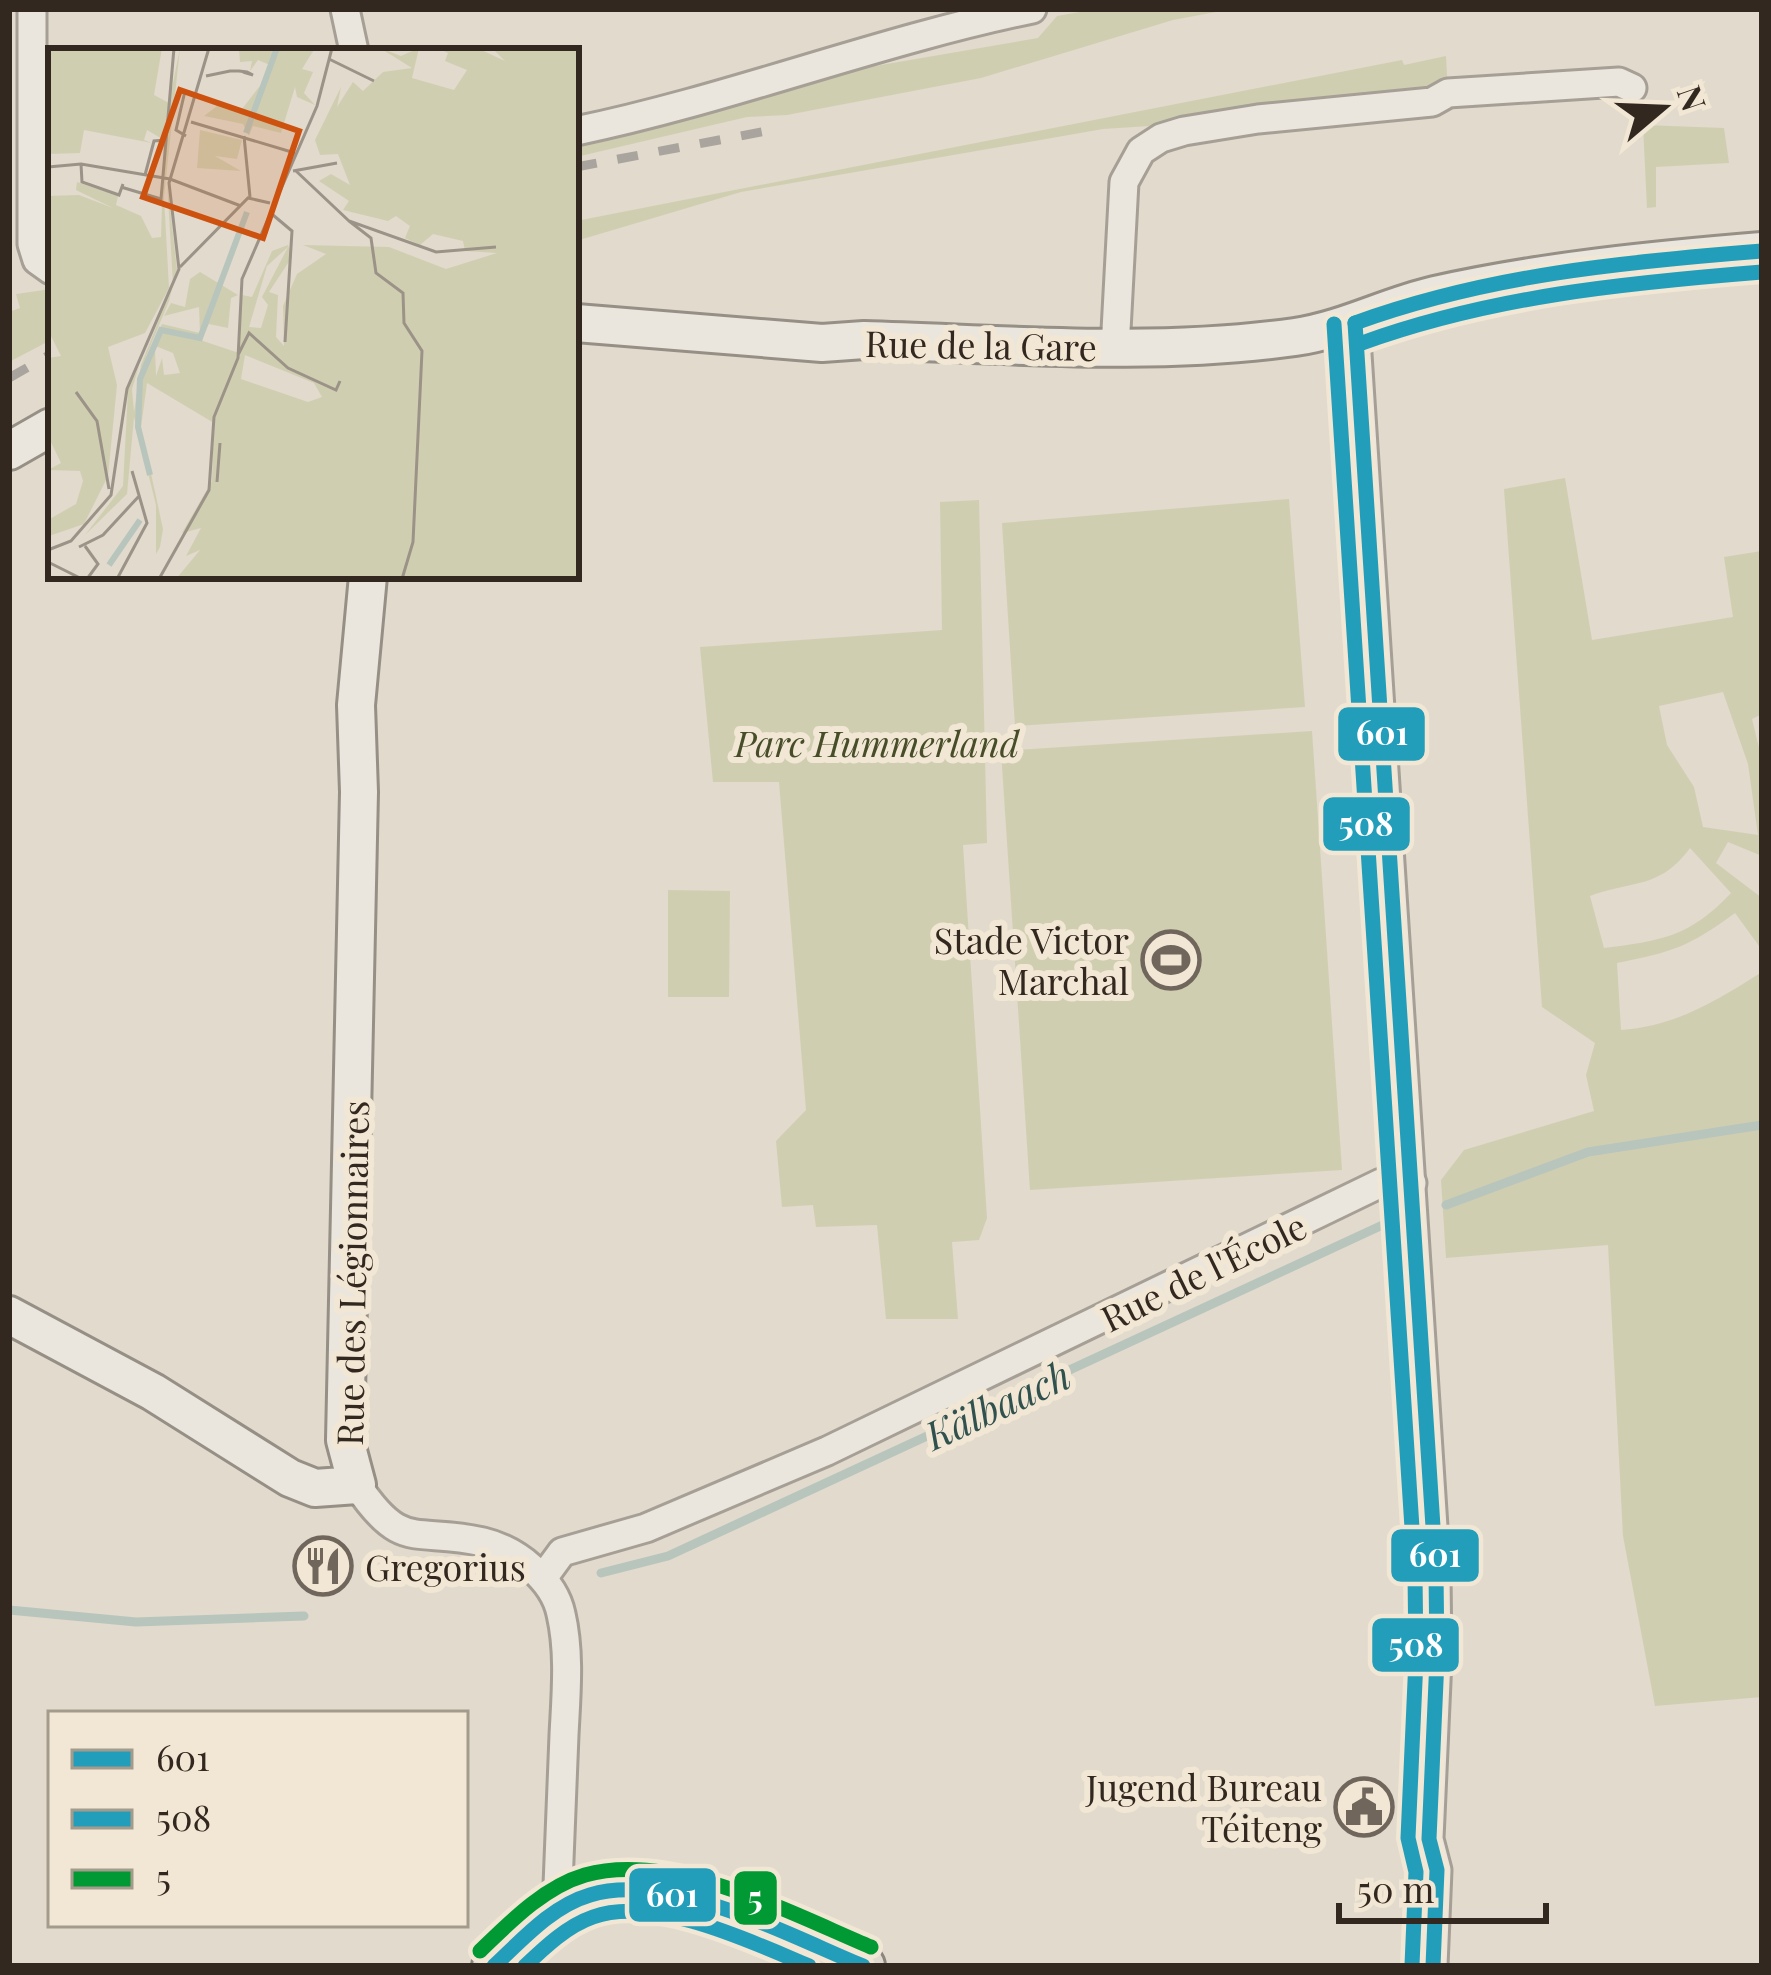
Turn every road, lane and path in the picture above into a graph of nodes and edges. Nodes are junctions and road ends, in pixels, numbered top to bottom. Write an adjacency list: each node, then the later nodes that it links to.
1 (32, 9): 9 (street)
2 (344, 9): 5 (street)
3 (1032, 9): 4 (street)
4 (955, 17): 7 (street)
5 (353, 48)
6 (1632, 88): 12 (street, Rue de la Gare)
7 (579, 130)
8 (1762, 251): 11 (street)
9 (48, 268)
10 (579, 323): 12 (street, Rue de la Gare)
11 (1355, 323): 12 (street); 16 (street)
12 (1114, 349)
13 (48, 429): 14 (street)
14 (9, 451)
15 (368, 579): 18 (street, Rue des Légionnaires)
16 (1412, 1183): 19 (street, Rue de l'École); 23 (street)
17 (9, 1315): 18 (street)
18 (357, 1485): 19 (street, Rue des Légionnaires)
19 (543, 1578): 20 (street)
20 (557, 1911): 21 (main road); 22 (main road)
21 (494, 1966)
22 (862, 1966)
23 (1433, 1966)

